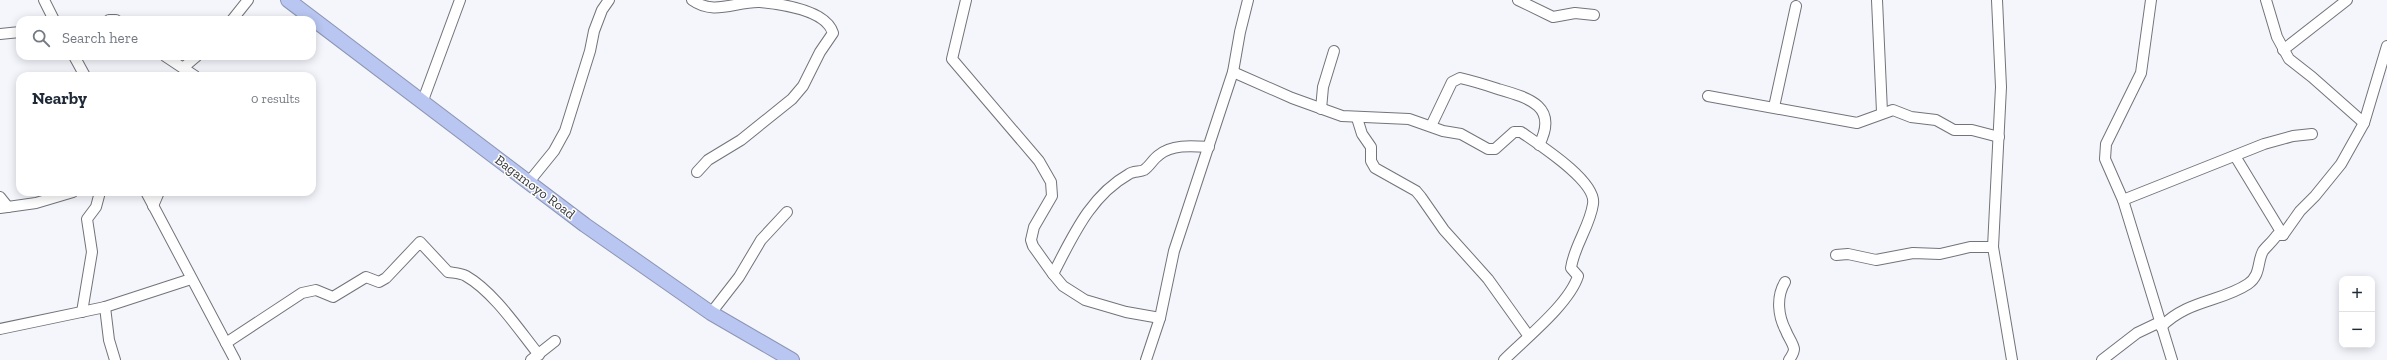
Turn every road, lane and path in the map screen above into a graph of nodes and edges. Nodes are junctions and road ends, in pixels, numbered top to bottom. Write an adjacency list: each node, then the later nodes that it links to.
1 (44, 0): 18 (street)
2 (248, 0): 19 (street)
3 (288, 0): 20 (highway, Bagamoyo Road)
4 (460, 0): 35 (street)
5 (609, 0): 48 (street)
6 (692, 0): 15 (street)
7 (966, 0): 61 (street)
8 (1248, 0): 33 (street)
9 (1518, 0): 17 (street)
10 (1877, 0): 38 (street)
11 (1997, 0): 43 (street)
12 (2150, 0): 54 (street)
13 (2266, 0): 25 (street)
14 (2347, 0): 25 (street)
15 (760, 1): 47 (street)
16 (1796, 6): 36 (street)
17 (1594, 15)
18 (52, 16)
19 (235, 16)
20 (309, 16)
21 (316, 21): 35 (highway, Bagamoyo Road)
22 (16, 32): 23 (street)
23 (0, 34)
24 (2387, 46): 40 (street)
25 (2283, 50): 40 (street)
26 (1334, 51): 37 (street)
27 (76, 60): 31 (street)
28 (172, 60): 30 (street)
29 (192, 60): 30 (street)
30 (184, 67): 32 (street)
31 (83, 72)
32 (190, 72)
33 (1233, 72): 37 (street); 45 (street)
34 (1708, 96): 36 (street)
35 (422, 102): 48 (highway, Bagamoyo Road)
36 (1774, 107): 38 (street)
37 (1321, 109): 39 (street)
38 (1882, 112): 43 (street)
39 (1357, 118): 41 (street); 70 (street)
40 (2364, 123): 58 (street)
41 (1431, 126): 44 (street); 44 (street)
42 (2312, 134): 46 (street)
43 (1999, 137): 59 (street)
44 (1539, 145): 70 (street)
45 (1209, 147): 61 (street); 67 (street)
46 (2235, 156): 54 (street); 58 (street)
47 (697, 172)
48 (528, 182): 66 (highway, Bagamoyo Road)
49 (60, 196): 56 (street)
50 (99, 196): 65 (street)
51 (148, 196): 55 (street)
52 (157, 196): 55 (street)
53 (0, 197): 56 (street)
54 (2123, 200): 68 (street)
55 (153, 206): 62 (street)
56 (4, 207)
57 (787, 212): 66 (street)
58 (2284, 235): 68 (street)
59 (1992, 247): 60 (street); 80 (street)
60 (1836, 255)
61 (1053, 274): 67 (street)
62 (191, 279): 64 (street); 72 (street)
63 (1785, 282): 79 (street)
64 (106, 307): 65 (street); 74 (street)
65 (82, 312): 69 (street)
66 (711, 313): 76 (highway, Bagamoyo Road)
67 (1160, 318): 77 (street)
68 (2160, 324): 81 (street); 82 (street)
69 (0, 329)
70 (1528, 335): 78 (street)
71 (555, 341): 73 (street)
72 (226, 343): 73 (street); 75 (street)
73 (534, 359)
74 (115, 360)
75 (235, 360)
76 (792, 360)
77 (1146, 360)
78 (1504, 360)
79 (1789, 360)
80 (2012, 360)
81 (2102, 360)
82 (2172, 360)

